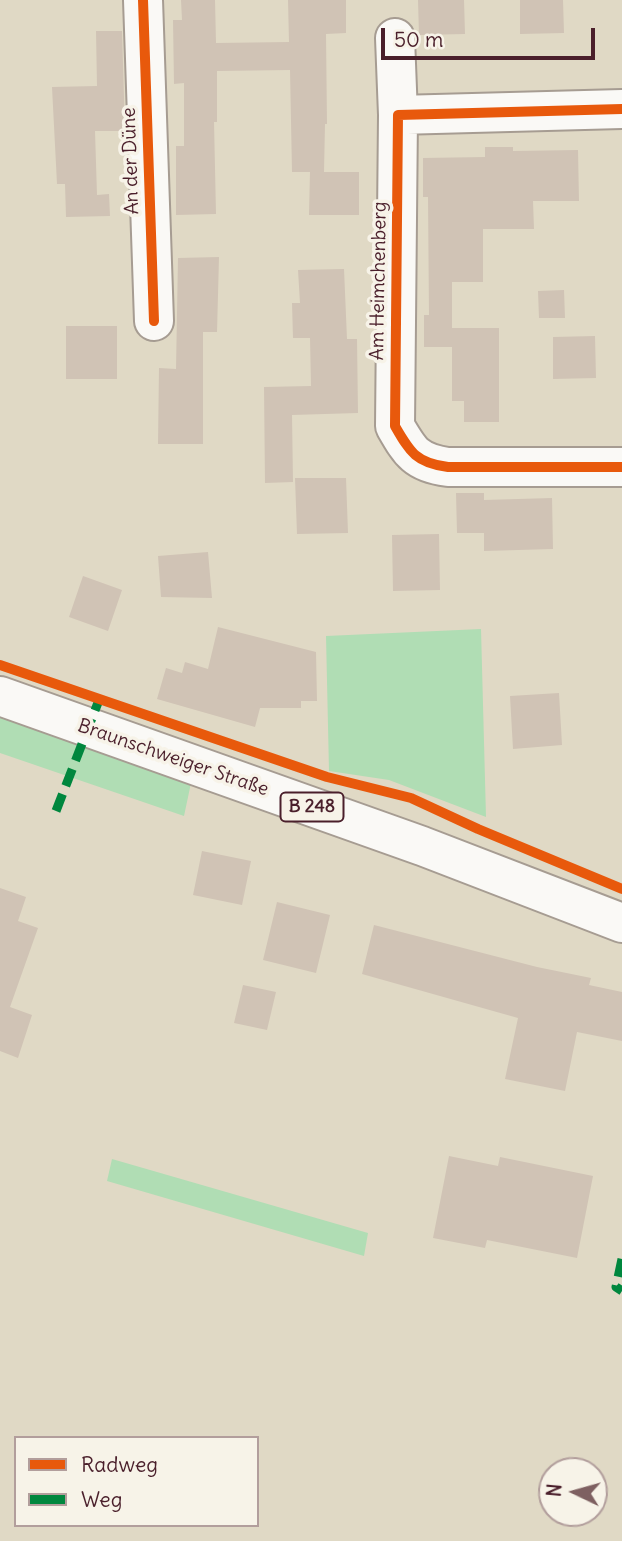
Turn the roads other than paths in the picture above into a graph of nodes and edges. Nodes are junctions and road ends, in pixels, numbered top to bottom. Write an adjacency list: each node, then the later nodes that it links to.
1 (143, 0): 5 (street, An der Düne)
2 (395, 38): 4 (street, Am Heimchenberg)
3 (622, 108): 4 (street)
4 (398, 115): 6 (street, Am Heimchenberg)
5 (154, 321)
6 (622, 467)
7 (0, 696): 8 (street, Braunschweiger Straße / B 248)
8 (622, 923)

